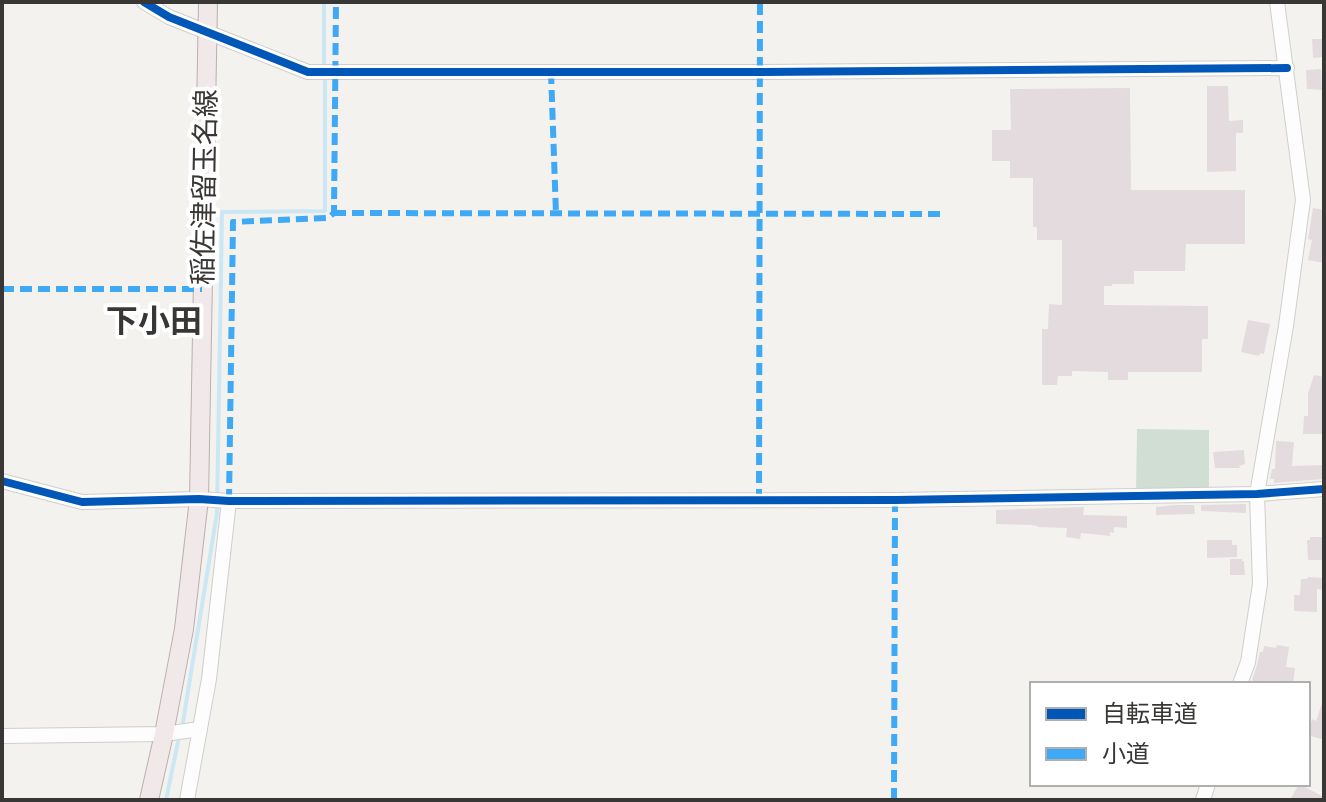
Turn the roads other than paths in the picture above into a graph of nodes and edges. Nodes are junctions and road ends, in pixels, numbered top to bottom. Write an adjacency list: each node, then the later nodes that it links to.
1 (144, 2): 5 (street)
2 (172, 2): 5 (street)
3 (208, 2): 6 (main road, 稲佐津留玉名線)
4 (1277, 2): 7 (street)
5 (169, 17): 6 (street)
6 (207, 32): 7 (street); 11 (main road, 稲佐津留玉名線)
7 (1287, 68): 10 (street)
8 (2, 481): 11 (street)
9 (1324, 489): 10 (street)
10 (1257, 494): 12 (street); 13 (street)
11 (200, 500): 12 (street); 15 (main road, 稲佐津留玉名線)
12 (229, 501): 14 (street)
13 (1241, 682)
14 (200, 729): 15 (street); 18 (street)
15 (164, 734): 16 (street); 17 (main road, 稲佐津留玉名線)
16 (2, 736)
17 (149, 800)
18 (187, 800)

